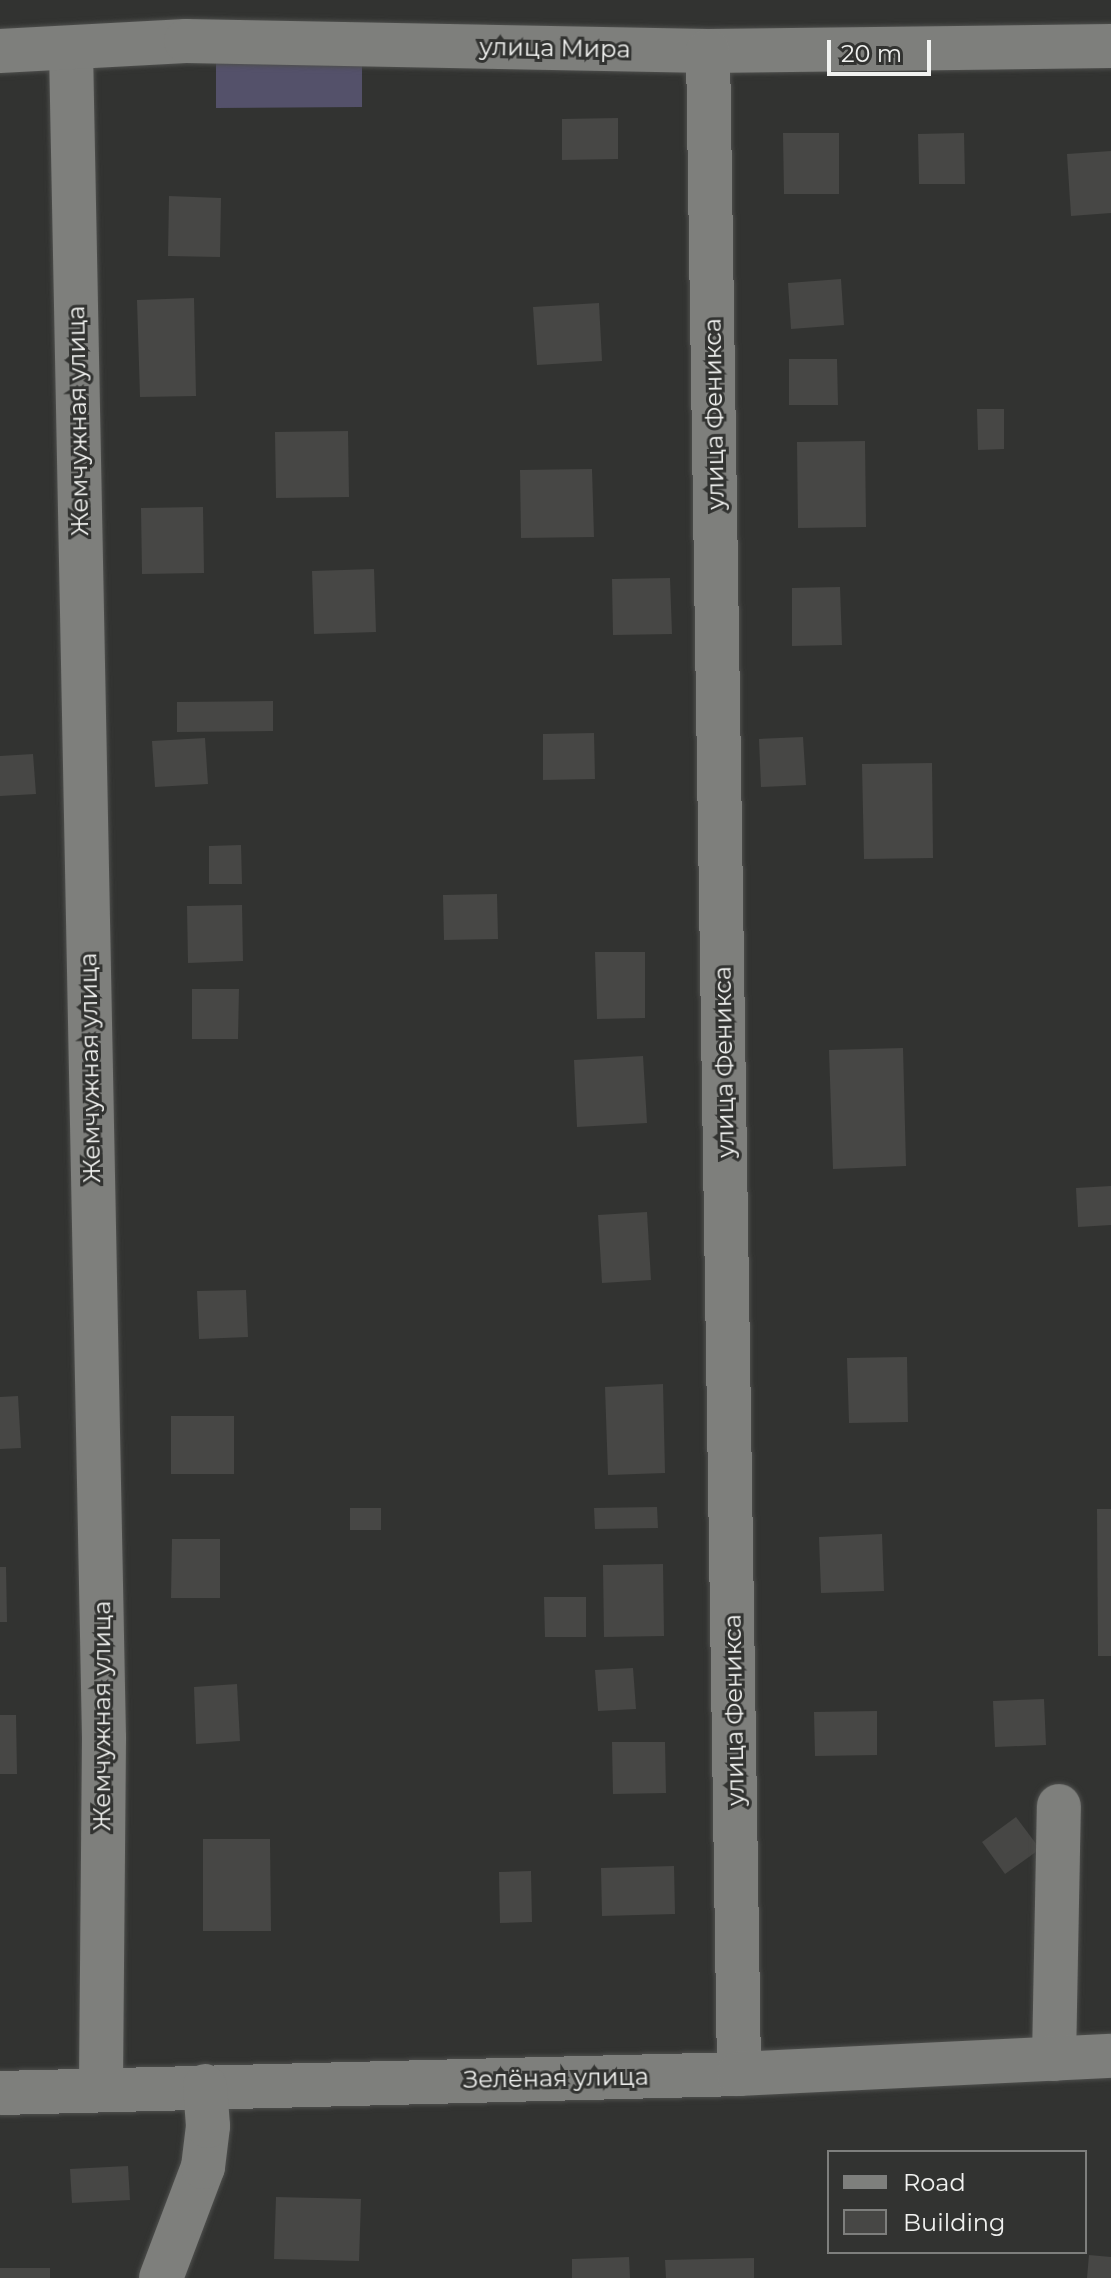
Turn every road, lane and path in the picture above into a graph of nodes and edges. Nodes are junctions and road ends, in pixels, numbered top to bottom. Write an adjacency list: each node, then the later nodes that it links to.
1 (1111, 46): 4 (street, улица Мира)
2 (71, 50): 3 (street, улица Мира); 4 (street, улица Мира); 10 (street, Жемчужная улица)
3 (0, 51)
4 (708, 51): 8 (street, улица Феникса)
5 (1059, 1806): 7 (street)
6 (1111, 2056): 7 (street, Зелёная улица)
7 (1054, 2059): 8 (street, Зелёная улица)
8 (739, 2074): 9 (street, Зелёная улица)
9 (205, 2086): 10 (street, Зелёная улица); 12 (street)
10 (101, 2087): 11 (street, Зелёная улица)
11 (0, 2093)
12 (161, 2278)

